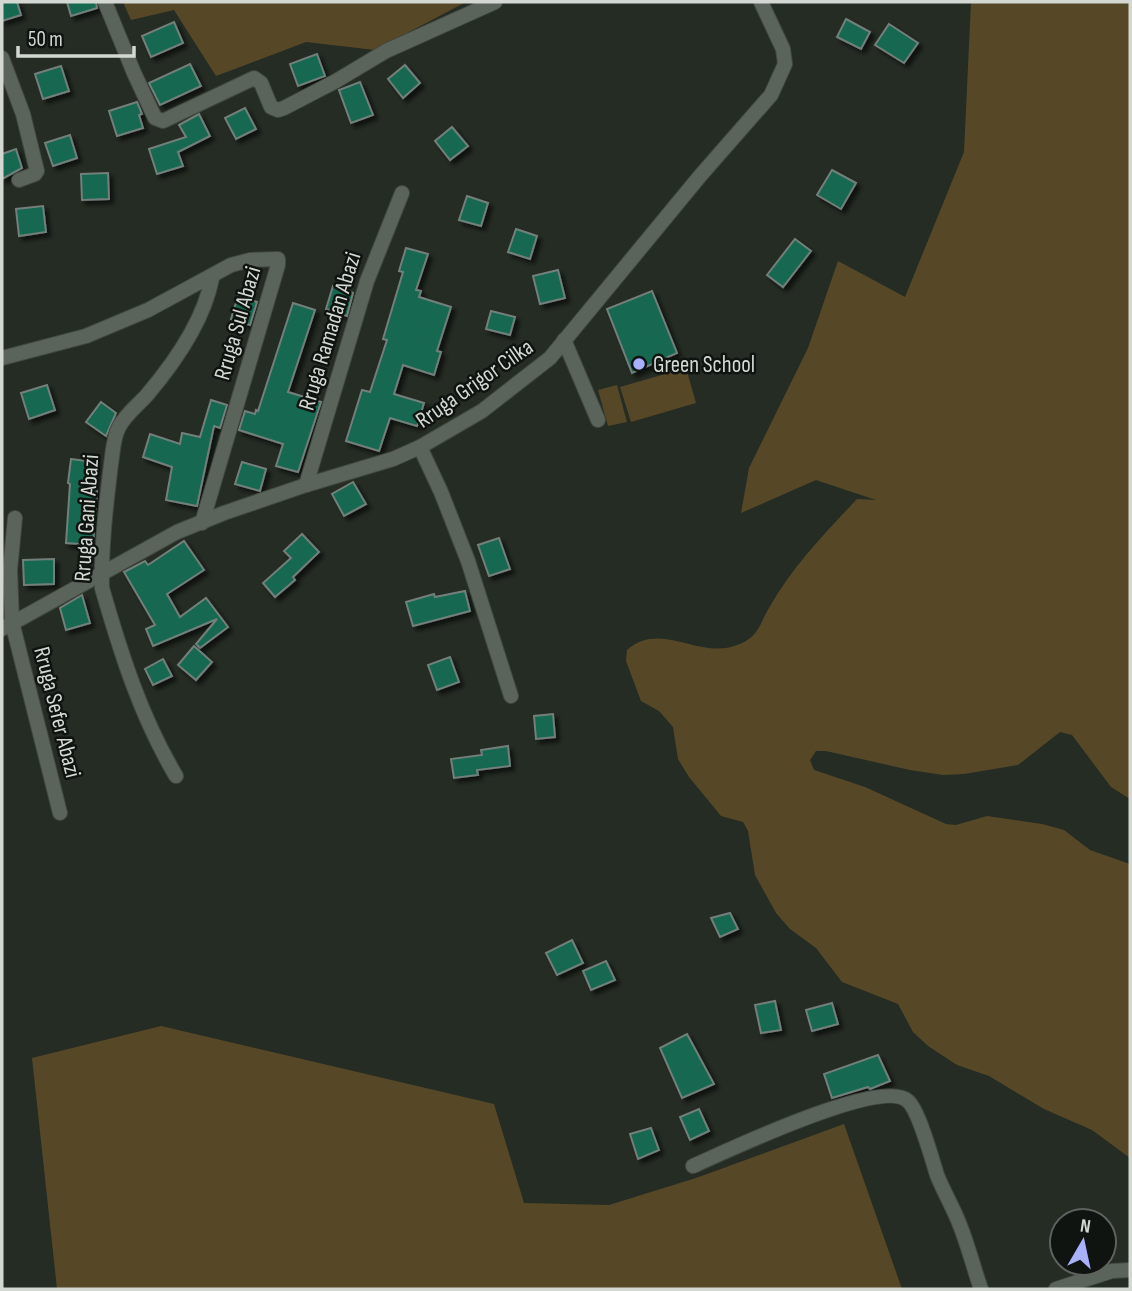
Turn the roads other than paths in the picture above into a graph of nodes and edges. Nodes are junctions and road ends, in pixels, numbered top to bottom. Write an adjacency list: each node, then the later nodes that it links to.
1 (105, 2): 2 (street)
2 (495, 2)
3 (761, 2): 8 (street, Rruga Grigor Cilka)
4 (2, 58): 5 (street)
5 (19, 180)
6 (402, 193): 12 (street, Rruga Ramadan Abazi)
7 (212, 278): 9 (street, Rruga Sul Abazi); 14 (street, Rruga Sul Abazi); 15 (street, Rruga Gani Abazi)
8 (564, 340): 10 (street); 11 (street, Rruga Grigor Cilka)
9 (2, 358)
10 (598, 420)
11 (420, 447): 12 (street, Rruga Grigor Cilka); 17 (street)
12 (306, 485): 14 (street, Rruga Grigor Cilka)
13 (15, 518): 16 (street, Rruga Sefer Abazi)
14 (202, 523): 15 (street, Rruga Grigor Cilka)
15 (102, 573): 16 (street, Rruga Grigor Cilka); 18 (street, Rruga Gani Abazi)
16 (7, 625): 19 (street, Rruga Sefer Abazi)
17 (511, 696)
18 (176, 776)
19 (60, 813)
20 (693, 1166): 22 (street)
21 (1130, 1270): 23 (street)
22 (981, 1289)
23 (1056, 1289)

